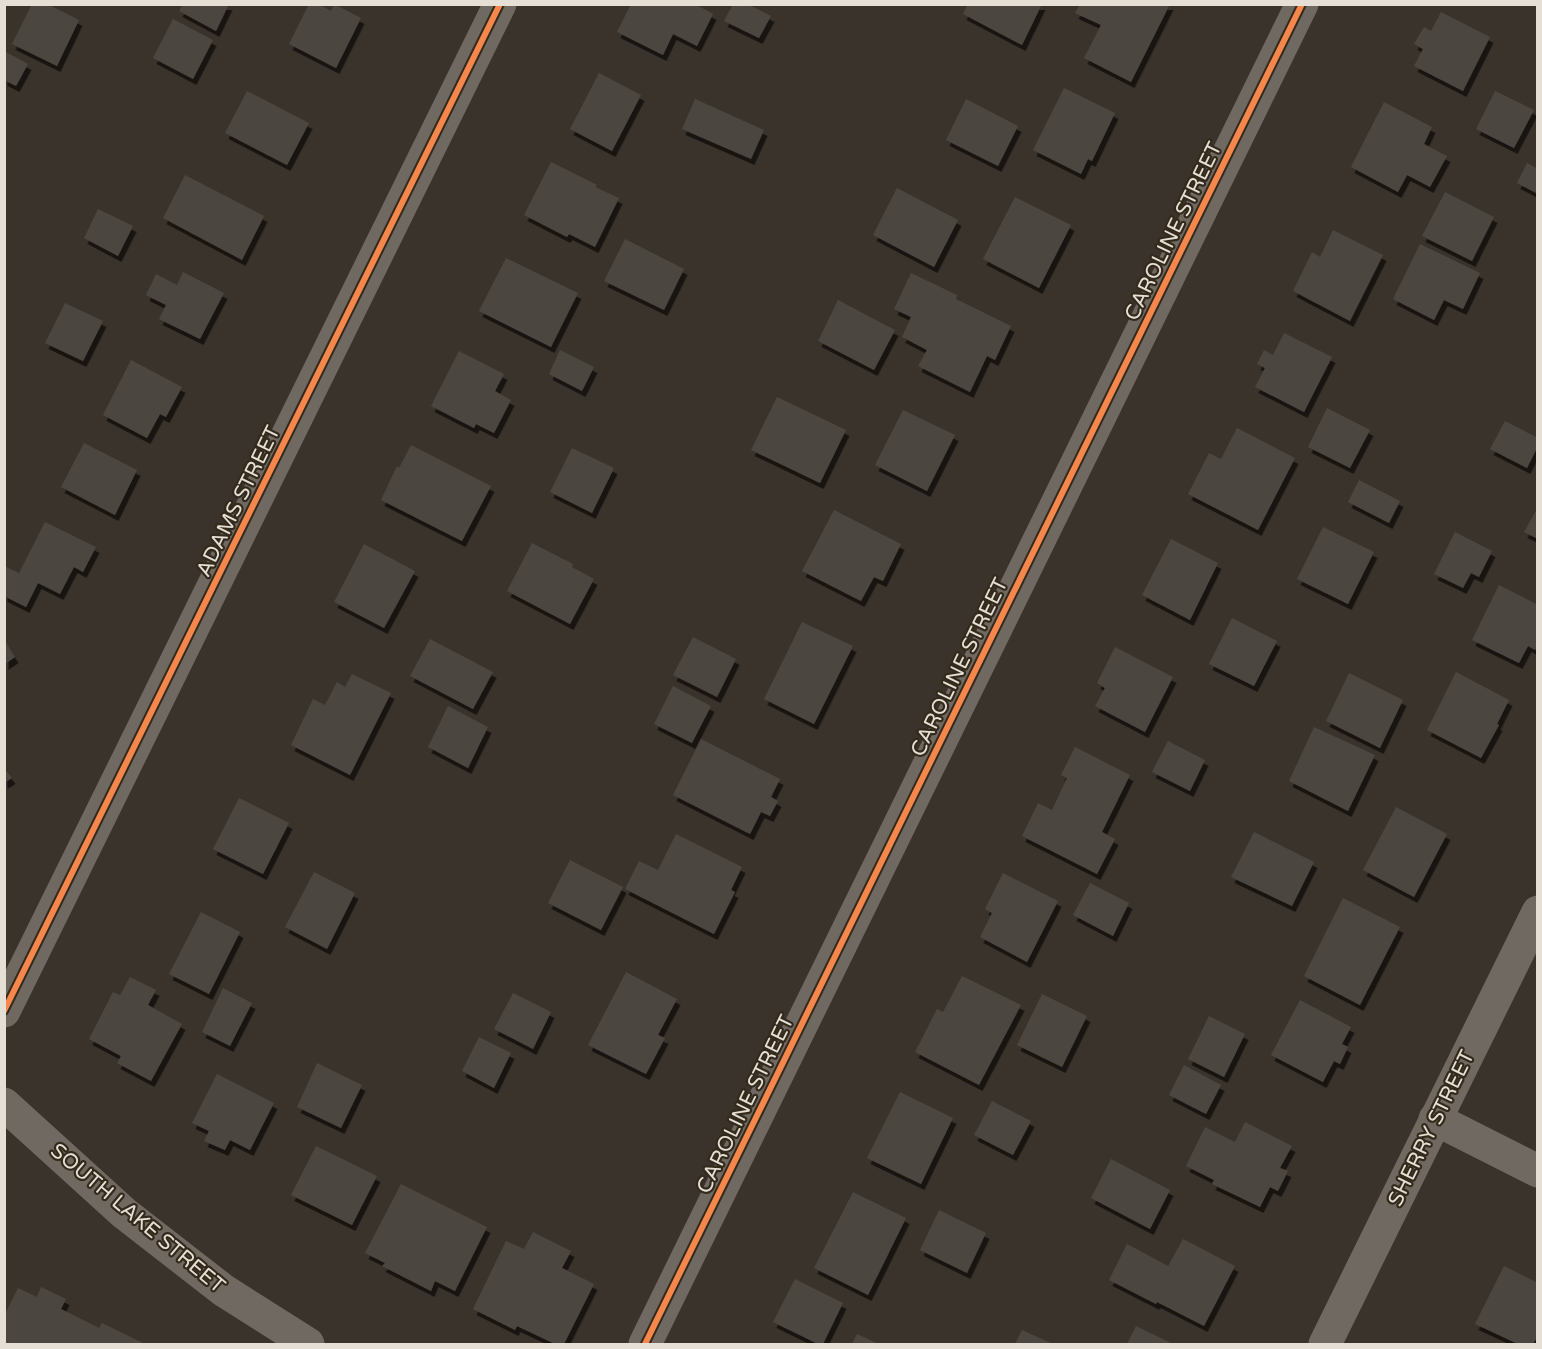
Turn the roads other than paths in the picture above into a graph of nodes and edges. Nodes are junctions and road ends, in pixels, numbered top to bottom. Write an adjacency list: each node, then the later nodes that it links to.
1 (500, 4): 4 (street, ADAMS STREET)
2 (1302, 4): 9 (street, CAROLINE STREET)
3 (1538, 912): 6 (street, SHERRY STREET)
4 (4, 1011)
5 (4, 1104): 8 (street, SOUTH LAKE STREET)
6 (1435, 1119): 7 (street); 10 (street, SHERRY STREET)
7 (1538, 1171)
8 (308, 1344)
9 (645, 1344)
10 (1325, 1344)

